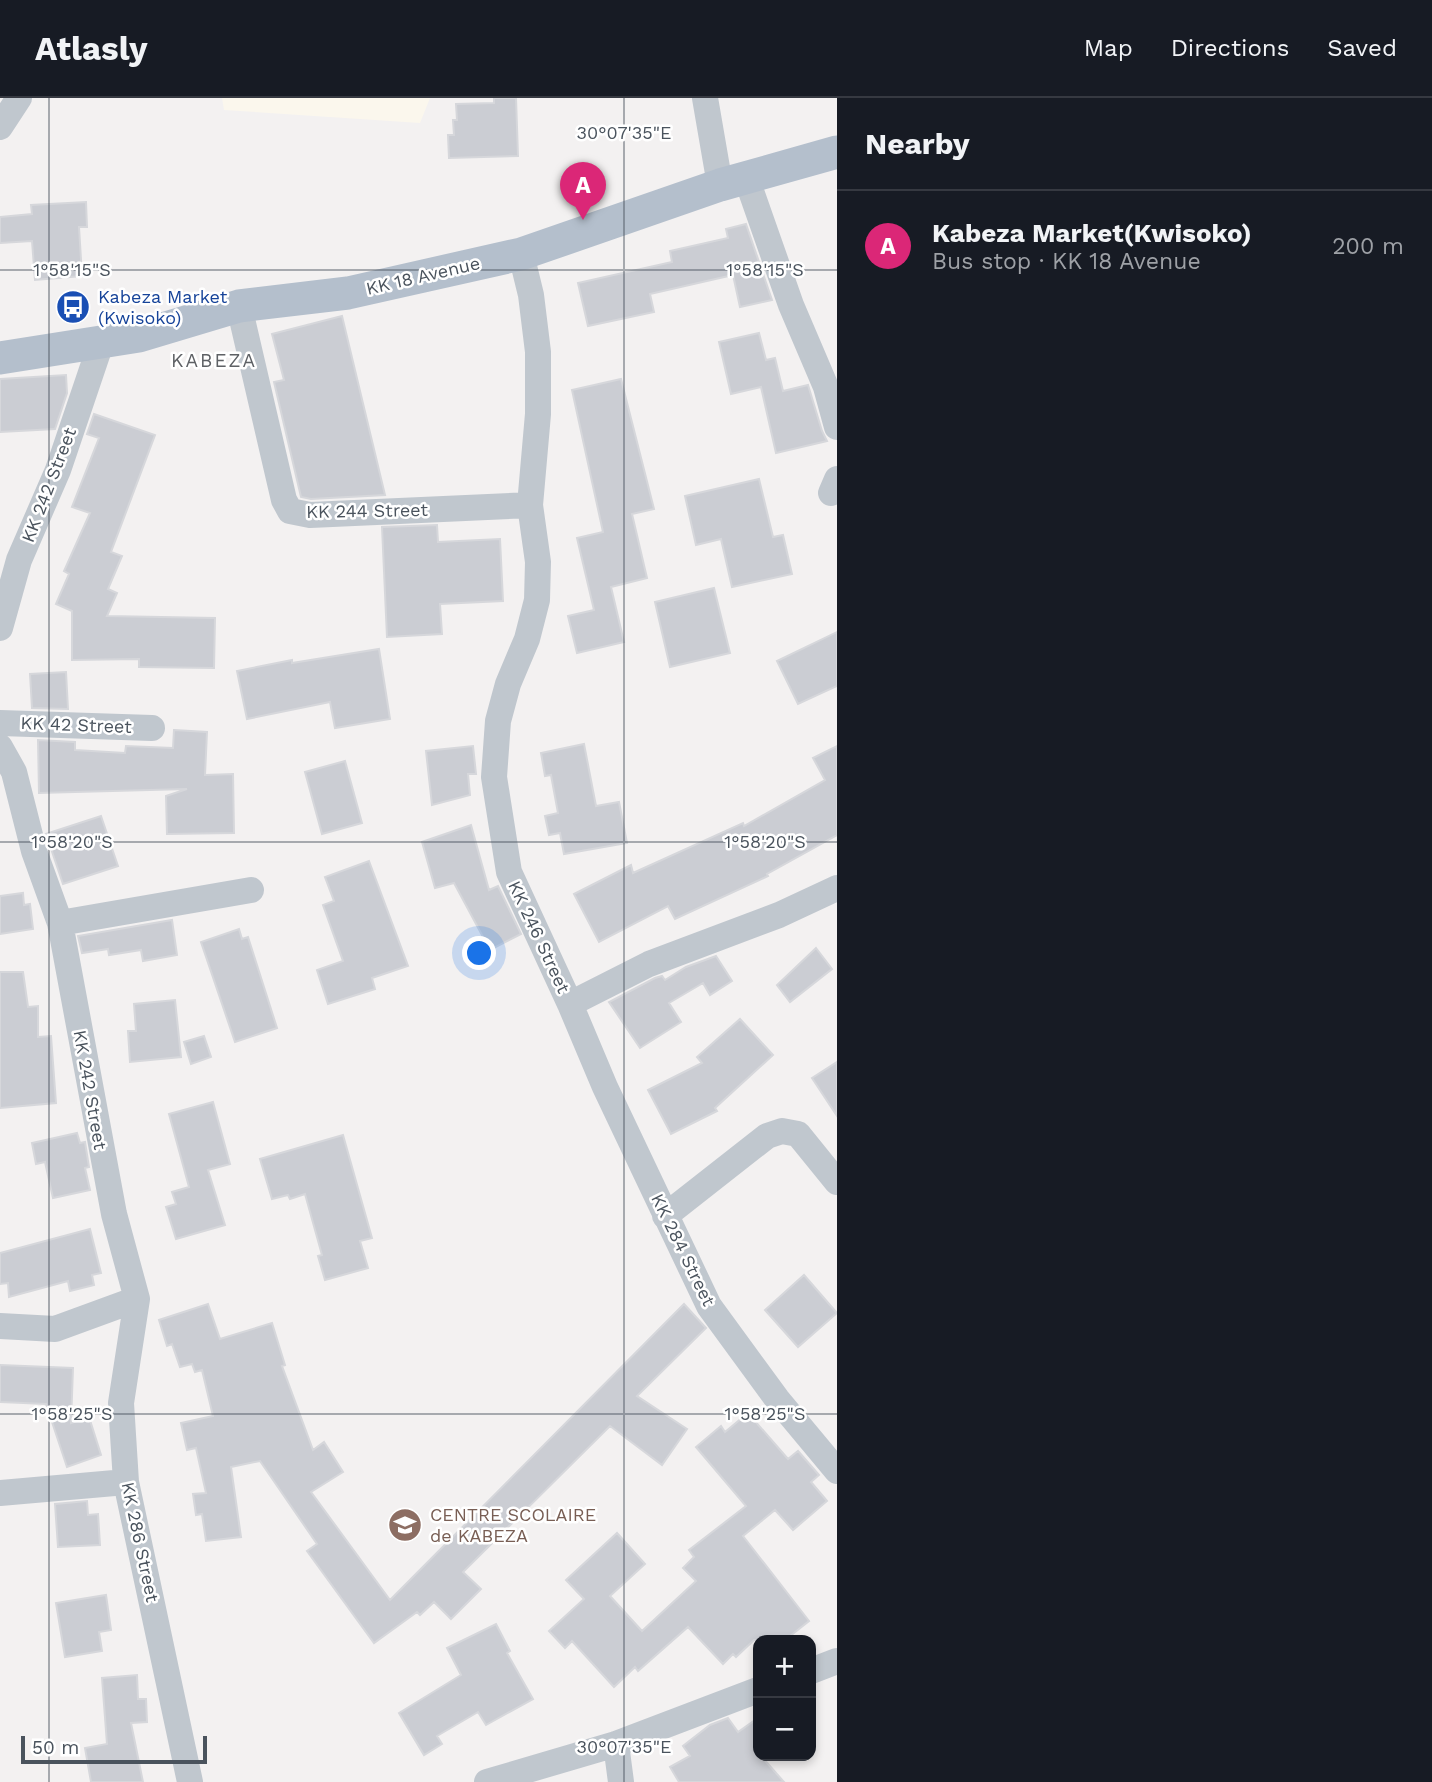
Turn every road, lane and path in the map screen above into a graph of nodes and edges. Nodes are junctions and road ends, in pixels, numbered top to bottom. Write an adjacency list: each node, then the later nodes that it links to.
1 (19, 98): 3 (street)
2 (705, 98): 5 (street)
3 (0, 127)
4 (837, 152): 5 (main road, KK 18 Avenue)
5 (733, 181): 6 (main road, KK 18 Avenue); 10 (street)
6 (521, 254): 7 (main road, KK 18 Avenue); 11 (street, KK 246 Street)
7 (239, 306): 8 (main road, KK 18 Avenue); 11 (street, KK 244 Street)
8 (102, 343): 9 (main road, KK 18 Avenue); 12 (street, KK 242 Street)
9 (0, 358)
10 (837, 427)
11 (530, 505): 19 (street, KK 246 Street)
12 (0, 628)
13 (0, 723): 14 (street, KK 42 Street)
14 (152, 727)
15 (0, 747): 18 (street, KK 242 Street)
16 (837, 888): 19 (street, KK 246 Street)
17 (251, 890): 18 (street)
18 (60, 923): 22 (street, KK 242 Street)
19 (570, 1004): 21 (street, KK 284 Street)
20 (837, 1182): 21 (street)
21 (665, 1216): 24 (street, KK 284 Street)
22 (137, 1299): 23 (street); 25 (street, KK 286 Street)
23 (0, 1326)
24 (837, 1471)
25 (126, 1482): 26 (street); 31 (street, KK 286 Street)
26 (0, 1493)
27 (837, 1661): 28 (street)
28 (816, 1669)
29 (753, 1692): 30 (street)
30 (616, 1744): 32 (street); 33 (street)
31 (190, 1782)
32 (486, 1782)
33 (621, 1782)

